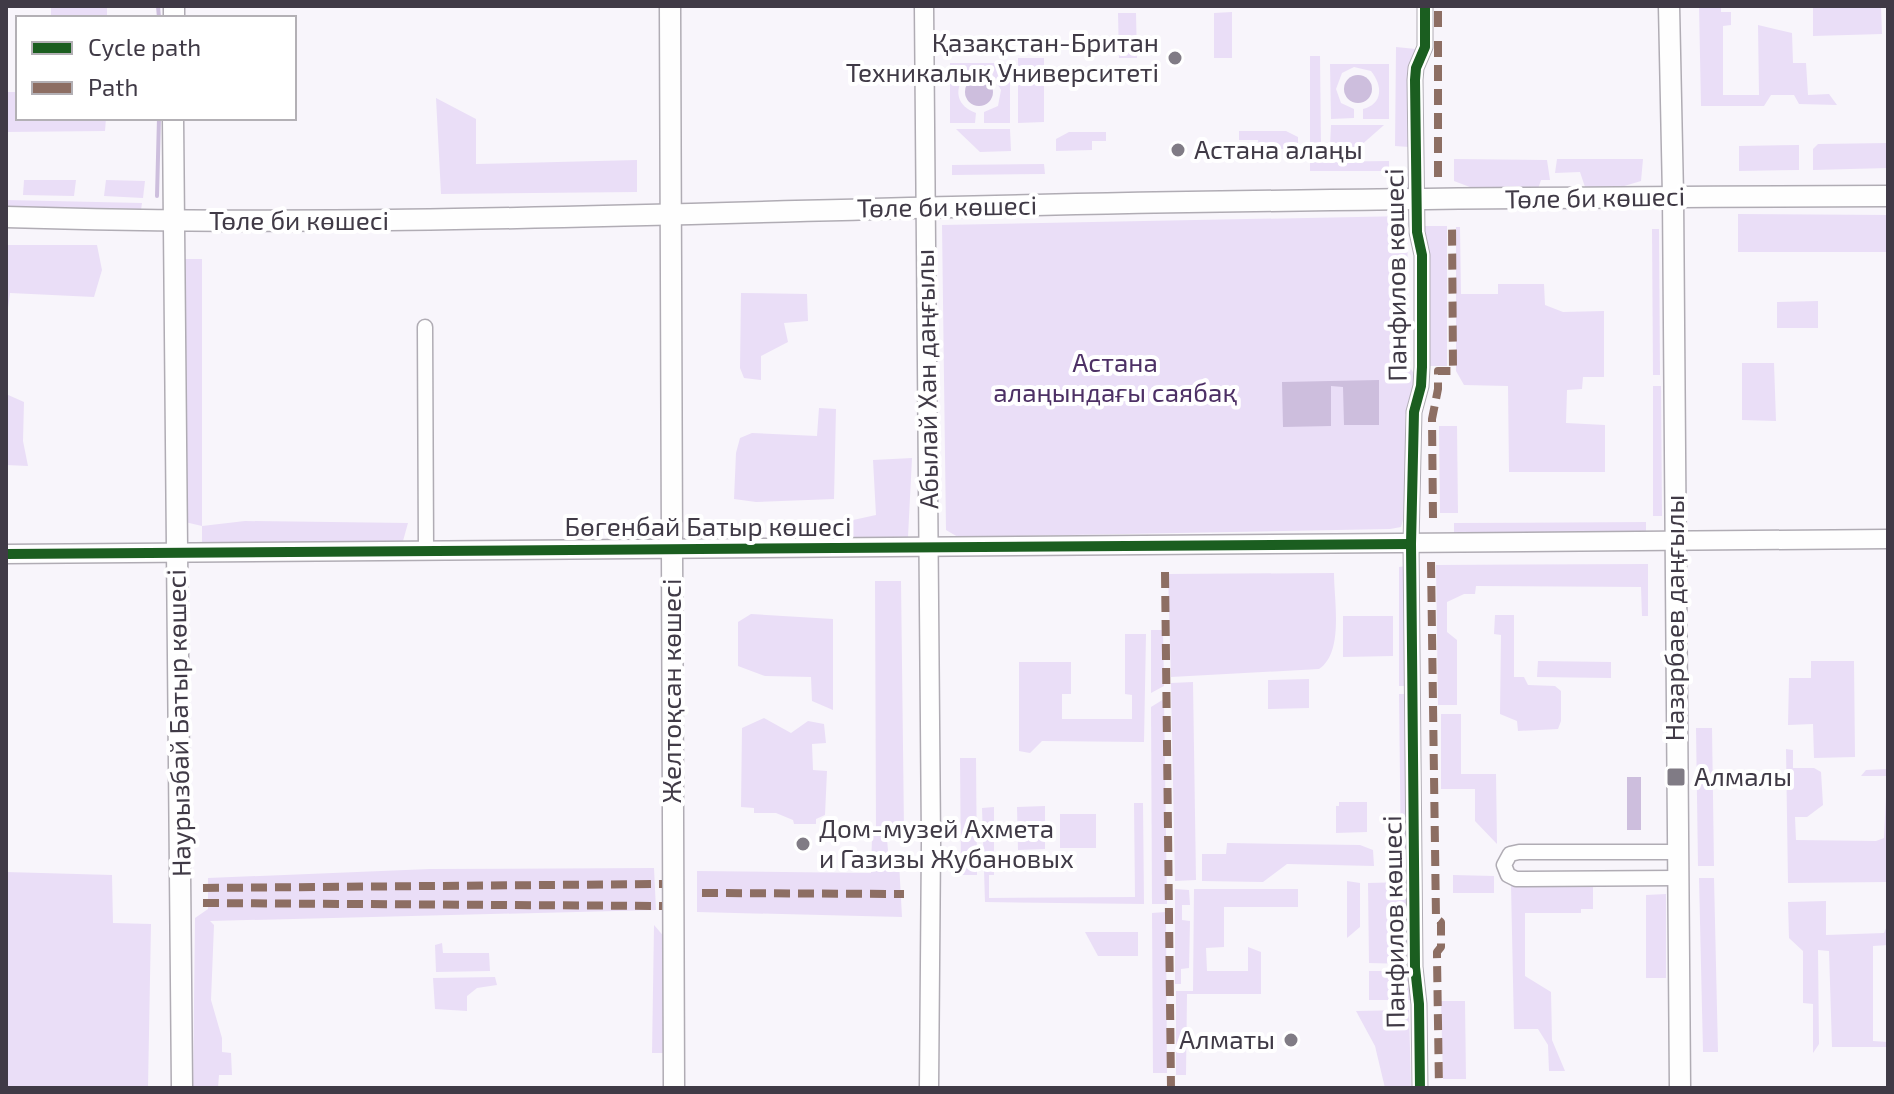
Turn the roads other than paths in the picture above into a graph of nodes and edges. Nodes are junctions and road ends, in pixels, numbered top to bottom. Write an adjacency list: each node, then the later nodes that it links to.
1 (670, 6): 10 (main road, Желтоқсан көшесі)
2 (924, 6): 9 (street, Абылай Хан даңғылы)
3 (1425, 6): 8 (street, Панфилов көшесі)
4 (1669, 6): 6 (main road, Назарбаев даңғылы)
5 (173, 120): 12 (main road, Наурызбай Батыр көшесі)
6 (1673, 196): 7 (main road, Төле би көшесі); 8 (main road, Төле би көшесі); 15 (main road, Назарбаев даңғылы)
7 (1888, 196)
8 (1417, 200): 9 (main road, Төле би көшесі); 21 (street, Панфилов көшесі)
9 (926, 208): 10 (main road, Төле би көшесі); 16 (street, Абылай Хан даңғылы)
10 (671, 213): 12 (main road, Төле би көшесі); 17 (main road, Желтоқсан көшесі)
11 (6, 217): 12 (main road, Төле би көшесі)
12 (172, 221): 19 (main road, Наурызбай Батыр көшесі)
13 (425, 327): 18 (street)
14 (1888, 539): 15 (street)
15 (1675, 543): 21 (street, Бөгенбай Батыр көшесі); 22 (main road, Назарбаев даңғылы)
16 (929, 547): 17 (street, Бөгенбай Батыр көшесі); 21 (street, Бөгенбай Батыр көшесі); 26 (street, Абылай Хан даңғылы)
17 (672, 549): 18 (street, Бөгенбай Батыр көшесі); 25 (main road, Желтоқсан көшесі)
18 (426, 551): 19 (street, Бөгенбай Батыр көшесі)
19 (177, 553): 20 (street, Бөгенбай Батыр көшесі); 24 (main road, Наурызбай Батыр көшесі)
20 (6, 554)
21 (1411, 554): 27 (street, Панфилов көшесі)
22 (1677, 852): 23 (main road, Назарбаев даңғылы); 23 (street)
23 (1677, 878): 28 (main road, Назарбаев даңғылы)
24 (182, 1088)
25 (674, 1088)
26 (929, 1088)
27 (1420, 1088)
28 (1680, 1088)

